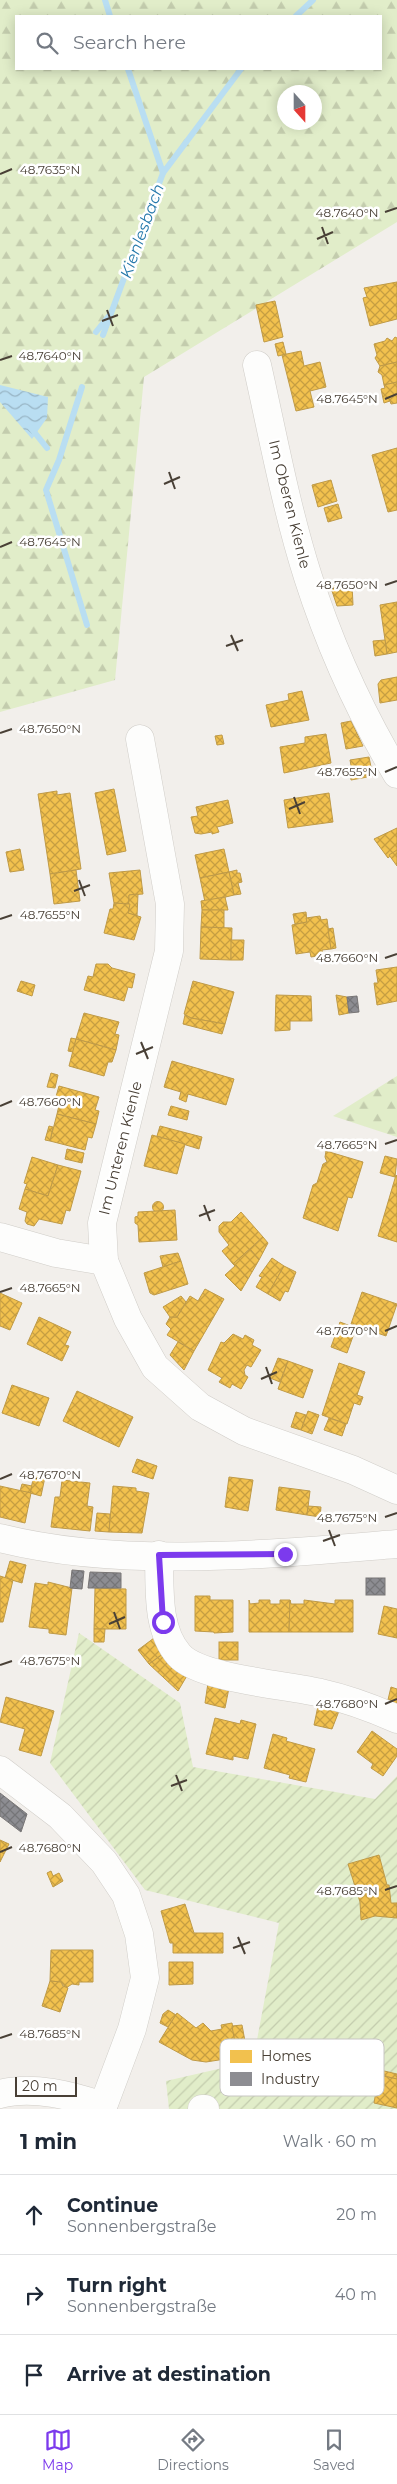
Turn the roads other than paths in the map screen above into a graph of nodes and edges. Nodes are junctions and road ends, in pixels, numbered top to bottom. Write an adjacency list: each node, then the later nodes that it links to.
1 (257, 366): 3 (street, Im Oberen Kienle)
2 (140, 739): 5 (street, Im Unteren Kienle)
3 (397, 774)
4 (0, 1237): 5 (street)
5 (104, 1261): 6 (street, Im Unteren Kienle)
6 (397, 1490)
7 (0, 1538): 9 (street)
8 (397, 1544): 9 (street)
9 (159, 1555): 10 (street)
10 (397, 1719)
11 (0, 1770): 13 (street)
12 (0, 2094): 13 (street)
13 (103, 2108)

